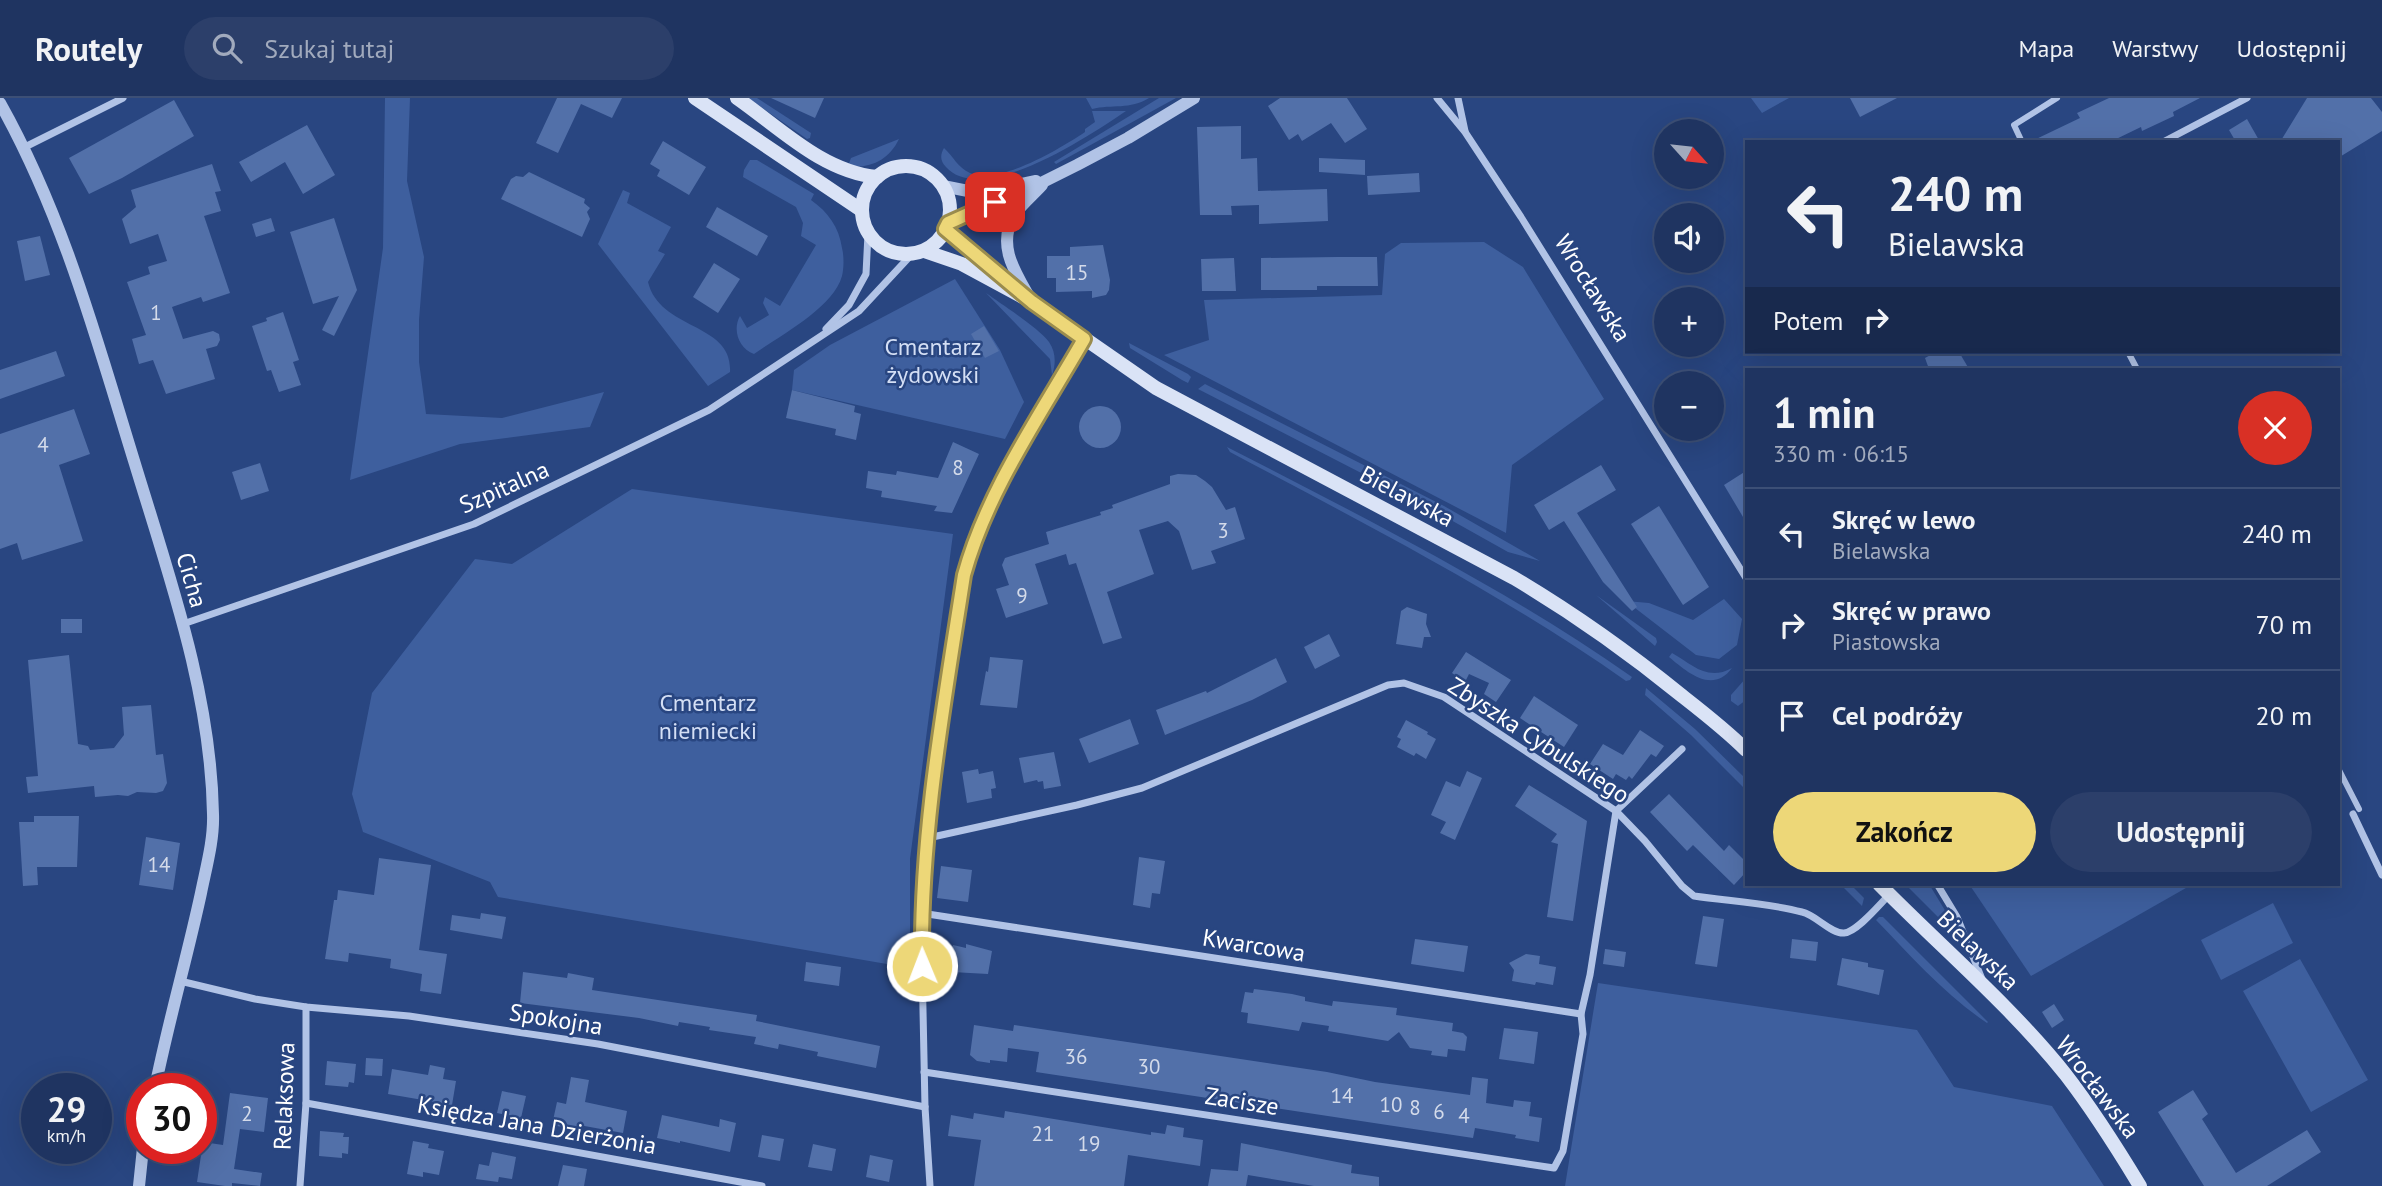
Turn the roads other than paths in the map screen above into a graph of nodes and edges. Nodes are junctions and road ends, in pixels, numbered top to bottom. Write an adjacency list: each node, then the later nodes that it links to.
1 (123, 98): 13 (street)
2 (695, 98): 17 (main road)
3 (737, 98): 14 (main road)
4 (1194, 98): 15 (street)
5 (1437, 98): 10 (street, Wrocławska)
6 (1458, 98): 10 (street, Wrocławska)
7 (2057, 98): 11 (street)
8 (2247, 98): 12 (street)
9 (0, 103): 13 (street, Cicha)
10 (1465, 132): 24 (street, Wrocławska)
11 (2021, 140)
12 (2167, 140)
13 (25, 147): 25 (street, Cicha)
14 (877, 177): 16 (main road); 17 (main road)
15 (1050, 177): 16 (street); 18 (street); 21 (street)
16 (943, 186): 18 (main road)
17 (861, 210): 19 (main road)
18 (947, 226): 20 (main road); 21 (main road, Bielawska)
19 (868, 234): 20 (main road); 22 (street, Szpitalna)
20 (918, 252): 21 (main road, Bielawska); 22 (street, Szpitalna)
21 (1032, 302): 23 (main road, Bielawska)
22 (819, 336): 25 (street, Szpitalna)
23 (1084, 339): 27 (main road, Bielawska); 31 (street)
24 (1745, 576)
25 (183, 624): 36 (street, Cicha)
26 (1682, 749): 29 (street)
27 (1745, 749)
28 (2340, 773): 30 (street)
29 (1616, 811): 31 (street, Zbyszka Cybulskiego); 34 (street, Zbyszka Cybulskiego); 39 (street)
30 (2356, 812): 32 (street)
31 (928, 838): 35 (street)
32 (2382, 875)
33 (1938, 886): 37 (street)
34 (1884, 889): 37 (main road, Bielawska)
35 (921, 913): 39 (street, Kwarcowa); 41 (street)
36 (180, 981): 38 (street, Spokojna); 42 (street, Cicha)
37 (1985, 989): 40 (main road, Bielawska)
38 (306, 1007): 43 (street, Relaksowa); 44 (street, Spokojna)
39 (1581, 1014): 41 (street, Zacisze)
40 (2015, 1019): 50 (main road, Wrocławska)
41 (925, 1072): 44 (street)
42 (159, 1073)
43 (306, 1103): 47 (street, Relaksowa); 48 (street, Księdza Jana Dzierżonia)
44 (925, 1107): 49 (street)
45 (141, 1164): 46 (street)
46 (139, 1186)
47 (300, 1186)
48 (762, 1186)
49 (930, 1186)
50 (2140, 1186)

